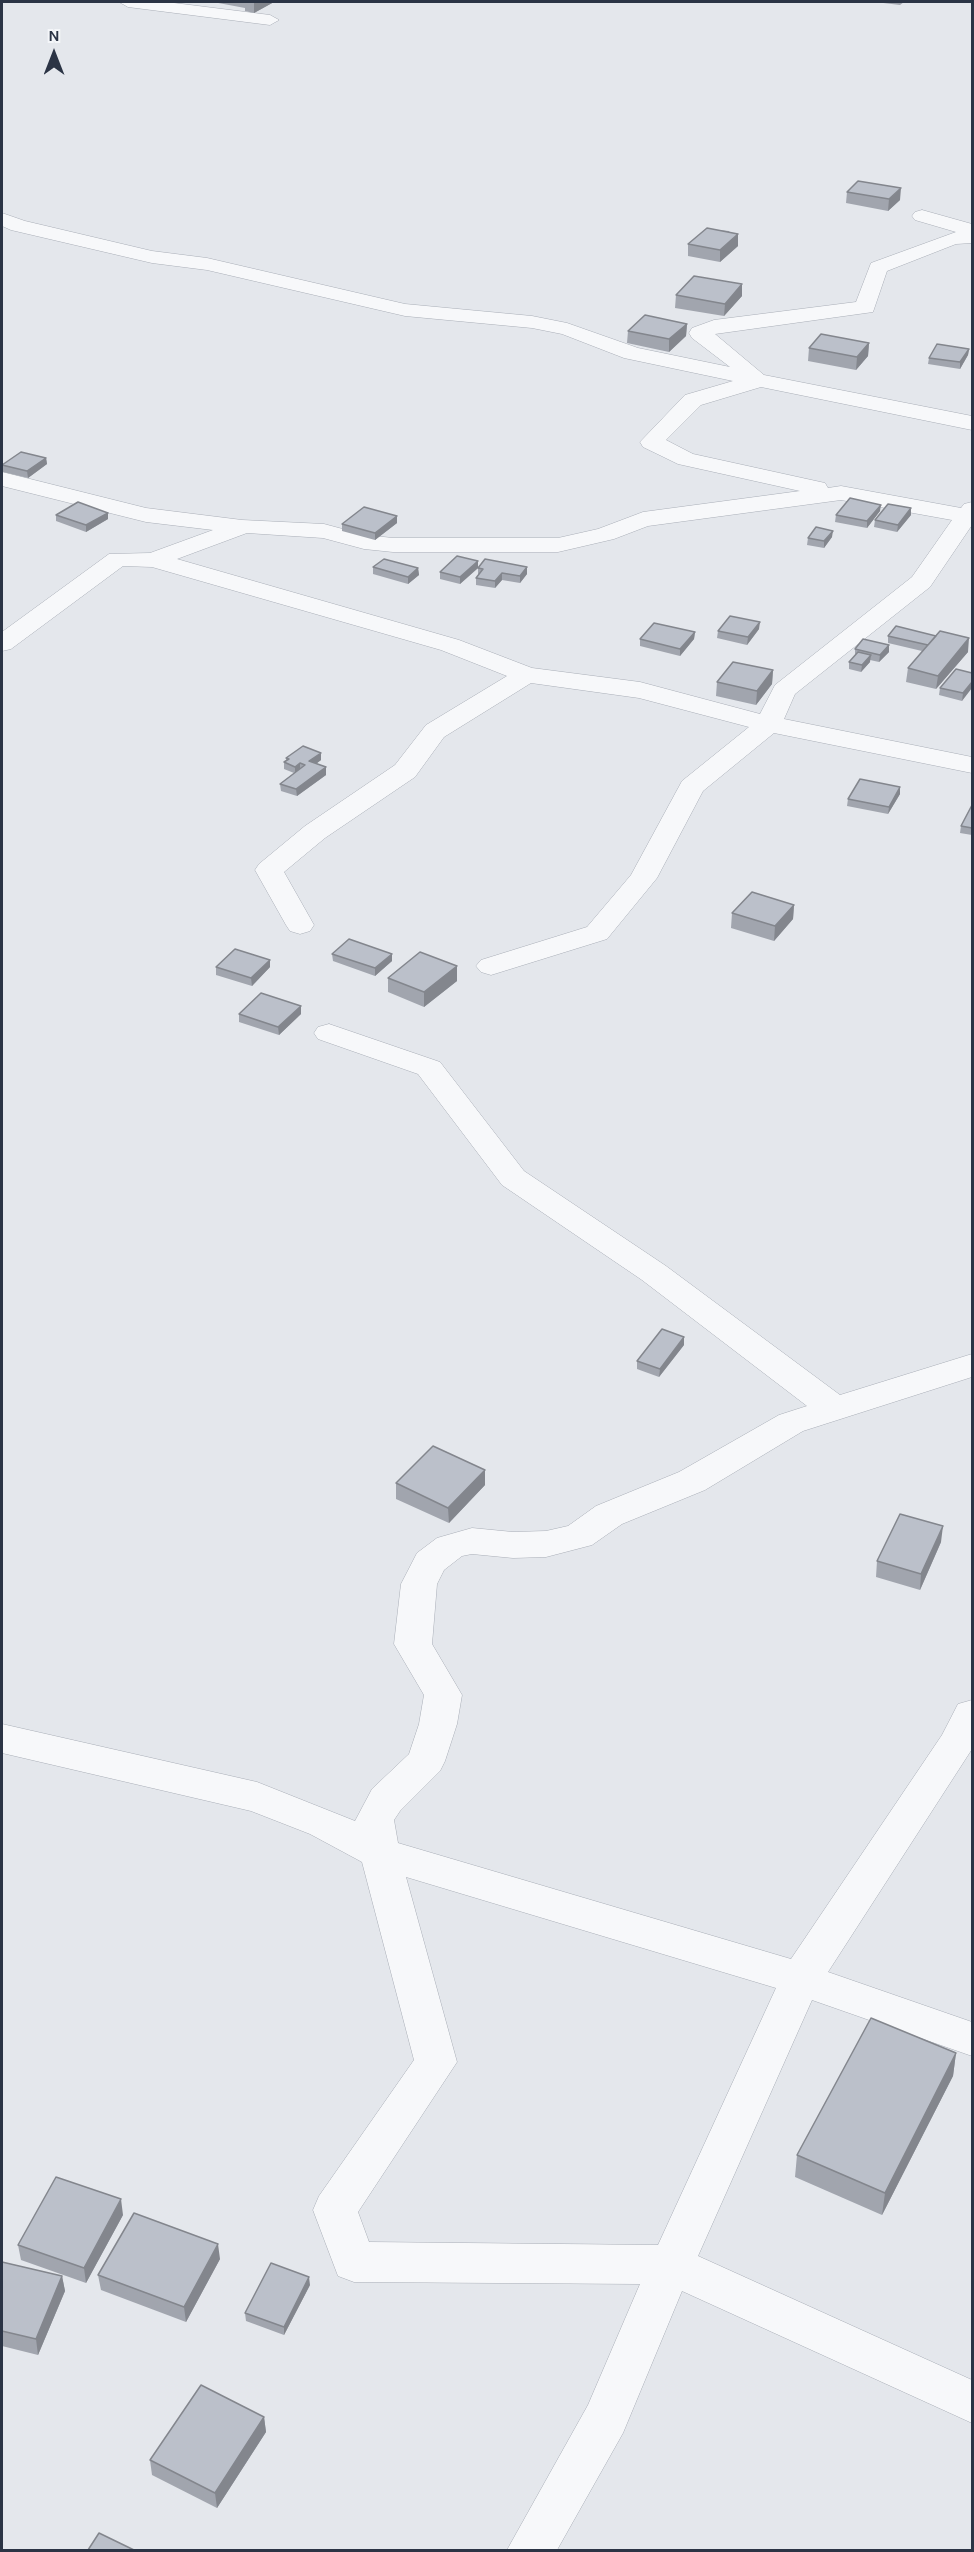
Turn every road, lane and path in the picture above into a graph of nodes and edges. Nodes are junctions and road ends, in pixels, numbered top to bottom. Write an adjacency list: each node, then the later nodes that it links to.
1 (128, 2): 2 (street)
2 (270, 20)
3 (922, 216): 5 (street)
4 (2, 219): 7 (street)
5 (972, 230)
6 (972, 237): 7 (street)
7 (759, 380): 8 (street); 10 (street)
8 (972, 423)
9 (2, 479): 12 (street)
10 (841, 493): 11 (street); 12 (street)
11 (970, 513): 16 (street)
12 (244, 526): 13 (street)
13 (153, 560): 14 (street); 15 (street)
14 (2, 644)
15 (526, 675): 16 (street); 18 (street)
16 (770, 724): 17 (street); 19 (street)
17 (972, 765)
18 (300, 925)
19 (491, 966)
20 (329, 1033): 22 (street)
21 (972, 1365): 22 (street)
22 (835, 1409): 25 (street)
23 (967, 1735): 26 (street)
24 (2, 1739): 25 (street)
25 (380, 1854): 26 (street); 28 (street)
26 (801, 1979): 27 (street); 28 (street)
27 (972, 2039)
28 (671, 2265): 29 (street); 30 (street)
29 (972, 2402)
30 (531, 2550)

